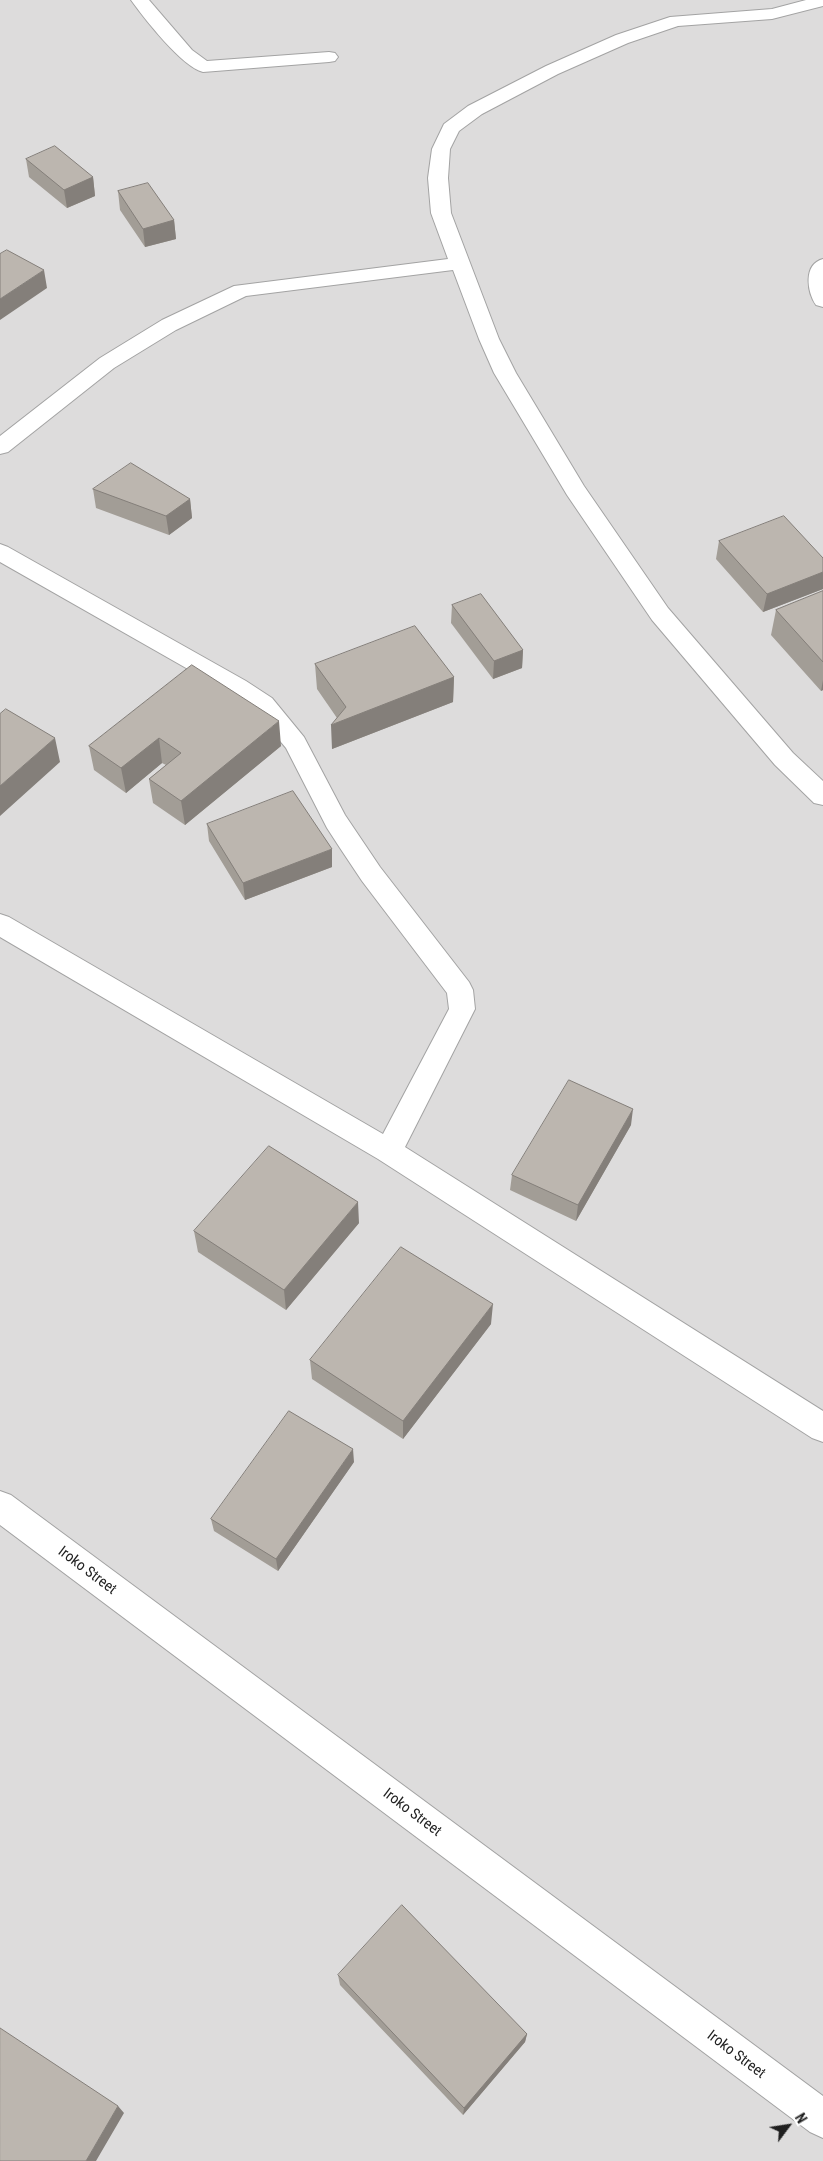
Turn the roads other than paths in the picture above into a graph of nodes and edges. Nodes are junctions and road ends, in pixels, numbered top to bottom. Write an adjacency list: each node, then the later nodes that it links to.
1 (140, 0): 3 (street)
2 (821, 0): 4 (street)
3 (328, 58)
4 (461, 263): 7 (street); 9 (street)
5 (823, 265): 6 (street)
6 (823, 301)
7 (0, 447)
8 (0, 552): 11 (street)
9 (823, 796)
10 (0, 924): 11 (street)
11 (388, 1152): 12 (street)
12 (823, 1428)
13 (0, 1506): 14 (street, Iroko Street)
14 (823, 2119)

